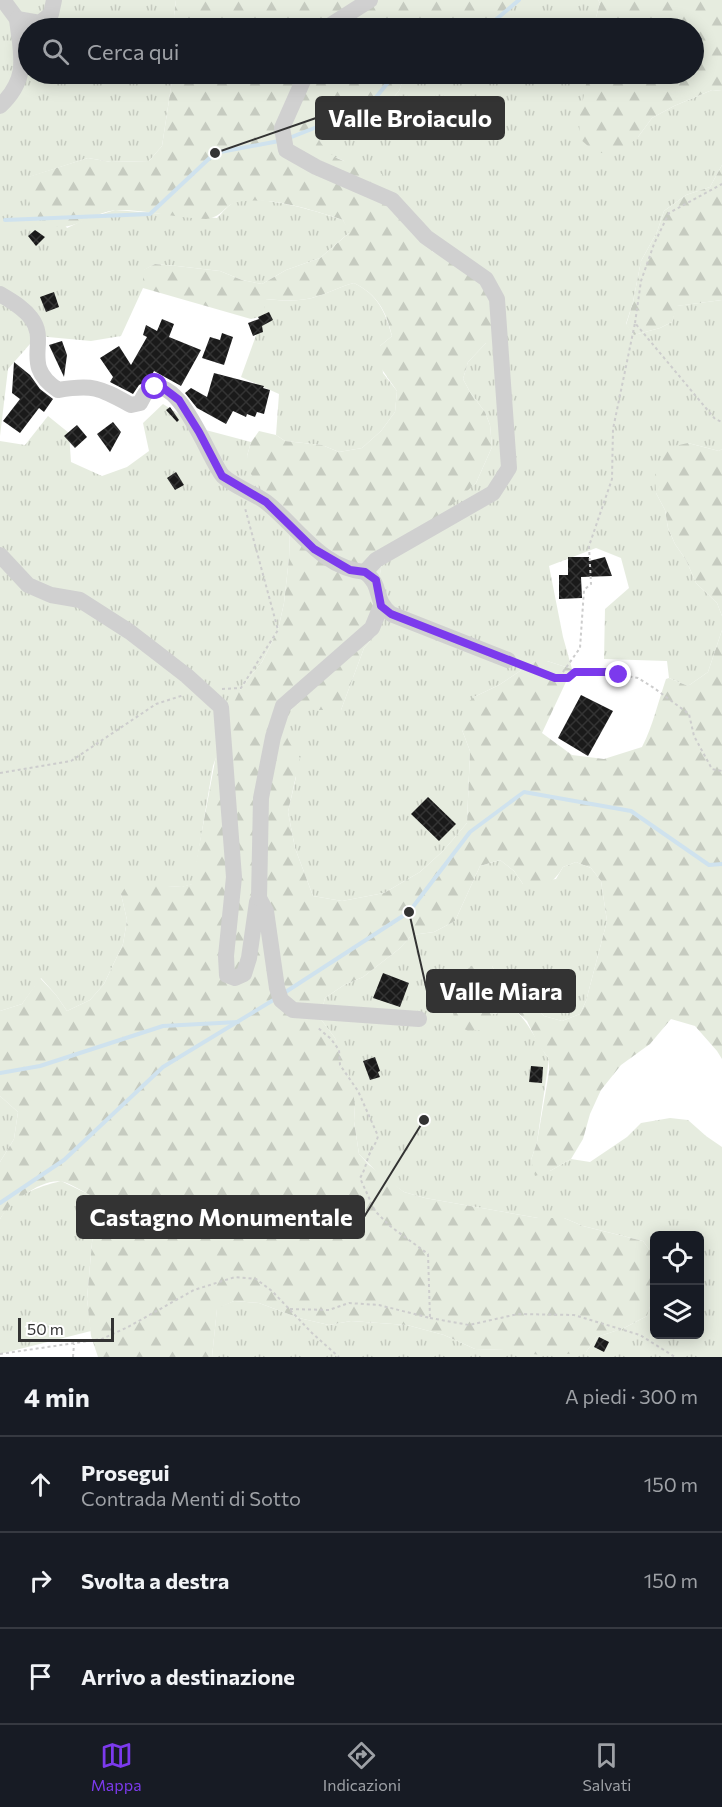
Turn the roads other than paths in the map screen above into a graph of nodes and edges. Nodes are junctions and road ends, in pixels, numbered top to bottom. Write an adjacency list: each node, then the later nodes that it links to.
1 (3, 0): 6 (street)
2 (54, 0): 4 (street)
3 (370, 0): 5 (street)
4 (46, 18)
5 (342, 18)
6 (17, 19): 7 (street)
7 (18, 28)
8 (18, 78): 10 (street)
9 (302, 84): 13 (street)
10 (0, 106)
11 (0, 294): 13 (street)
12 (0, 555): 16 (street)
13 (365, 572): 14 (street)
14 (381, 606): 15 (street); 16 (street)
15 (508, 660)
16 (260, 898): 17 (street)
17 (418, 1019)

